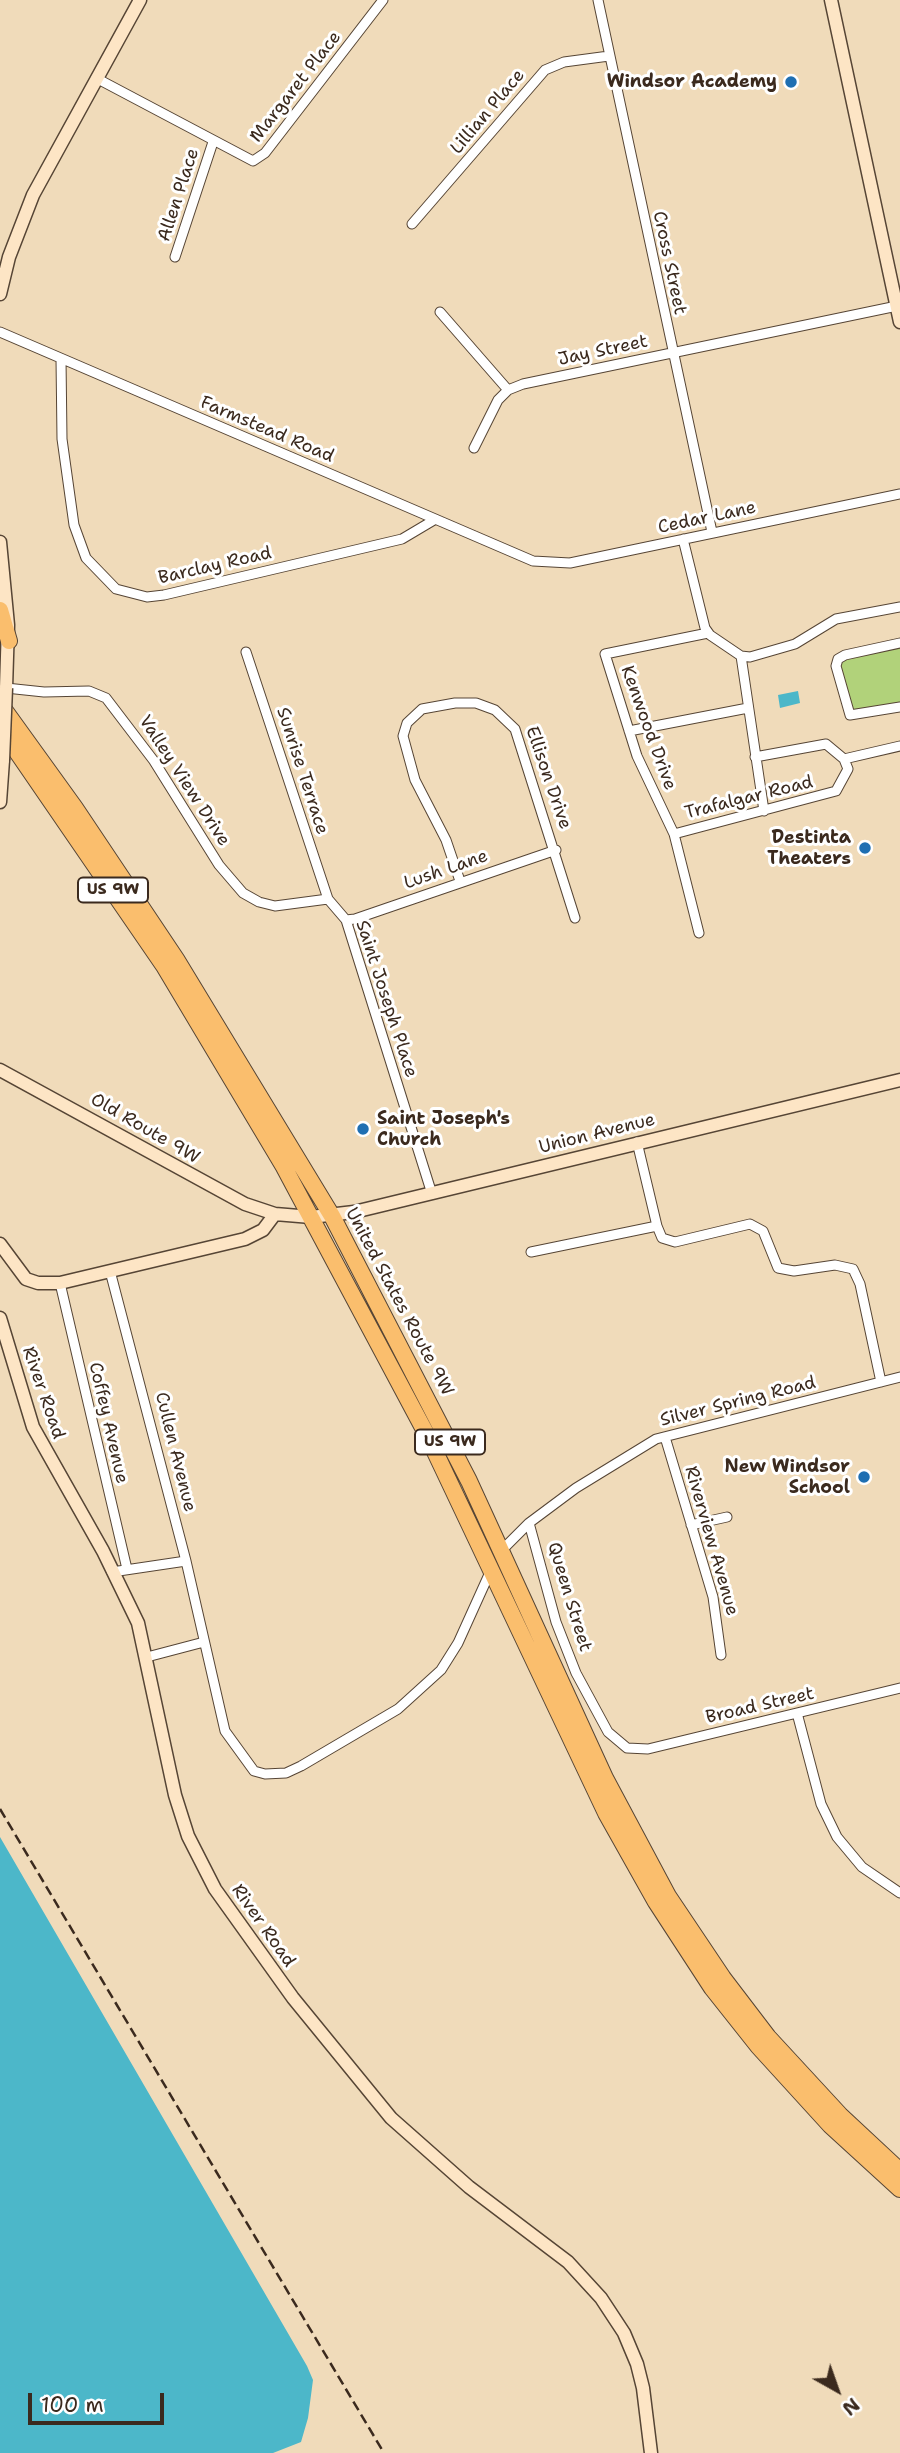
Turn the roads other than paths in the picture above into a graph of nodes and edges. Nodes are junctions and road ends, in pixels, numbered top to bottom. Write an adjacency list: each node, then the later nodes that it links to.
1 (140, 0): 6 (street)
2 (383, 0): 7 (street, Margaret Place)
3 (598, 0): 5 (street, Cross Street)
4 (831, 0): 11 (street)
5 (609, 56): 8 (street, Lillian Place); 15 (street, Cross Street)
6 (96, 78): 7 (street); 10 (street)
7 (213, 142): 9 (street, Allen Place)
8 (412, 224)
9 (175, 257)
10 (0, 294)
11 (897, 306): 13 (street); 15 (street, Jay Street)
12 (440, 312): 17 (street)
13 (900, 322)
14 (0, 332): 16 (street, Farmstead Road)
15 (672, 353): 17 (street, Jay Street); 21 (street, Cross Street)
16 (61, 359): 20 (street, Farmstead Road); 20 (street, Barclay Road)
17 (508, 390): 18 (street)
18 (474, 448)
19 (900, 494): 21 (street, Cedar Lane)
20 (434, 520): 24 (street, Farmstead Road)
21 (712, 532): 22 (street, Cedar Lane)
22 (683, 539): 24 (street, Cedar Lane); 27 (street)
23 (0, 542): 28 (street)
24 (522, 558)
25 (900, 607): 31 (street)
26 (0, 610): 28 (highway)
27 (708, 633): 31 (street); 37 (street, Kenwood Drive)
28 (9, 641): 32 (street)
29 (900, 643): 34 (street)
30 (246, 652): 46 (street, Sunrise Terrace)
31 (741, 656): 35 (street)
32 (6, 688): 41 (street, bridge); 46 (street, Valley View Drive)
33 (0, 704): 47 (highway, United States Route 9W / US 9W)
34 (900, 707)
35 (748, 709): 37 (street); 39 (street)
36 (0, 727): 47 (highway, United States Route 9W / US 9W)
37 (629, 732): 43 (street, Kenwood Drive)
38 (900, 746): 40 (street)
39 (755, 757): 40 (street); 42 (street)
40 (844, 759): 42 (street, Trafalgar Road)
41 (0, 802)
42 (764, 811): 43 (street, Trafalgar Road)
43 (674, 834): 50 (street, Kenwood Drive)
44 (556, 850): 45 (street, Lush Lane); 45 (street, Ellison Drive); 48 (street, Ellison Drive)
45 (460, 881): 49 (street, Lush Lane)
46 (328, 899): 49 (street, Saint Joseph Place)
47 (137, 912): 56 (highway, United States Route 9W / US 9W); 57 (highway, United States Route 9W / US 9W)
48 (575, 918)
49 (346, 920): 54 (street, Saint Joseph Place)
50 (699, 933)
51 (0, 1070): 55 (street, Old Route 9W)
52 (900, 1080): 53 (street, Union Avenue)
53 (637, 1142): 54 (street, Union Avenue); 58 (street)
54 (432, 1194): 56 (street, Union Avenue)
55 (275, 1214): 57 (street, Union Avenue); 61 (street)
56 (331, 1216): 57 (street, Union Avenue); 70 (highway, United States Route 9W / US 9W)
57 (311, 1217): 73 (highway, United States Route 9W / US 9W)
58 (657, 1226): 60 (street); 65 (street)
59 (0, 1244): 62 (street)
60 (531, 1252)
61 (110, 1271): 62 (street); 71 (street, Cullen Avenue)
62 (60, 1283): 72 (street, Coffey Avenue)
63 (0, 1318): 74 (street, River Road)
64 (900, 1377): 65 (street, Silver Spring Road)
65 (881, 1382): 66 (street, Silver Spring Road)
66 (665, 1437): 68 (street, Silver Spring Road); 69 (street, Riverview Avenue)
67 (727, 1517): 69 (street)
68 (529, 1523): 70 (street, Silver Spring Road); 80 (street, Queen Street)
69 (691, 1525): 76 (street, Riverview Avenue)
70 (502, 1550): 73 (street, Silver Spring Road); 82 (highway, United States Route 9W / US 9W)
71 (186, 1561): 72 (street); 75 (street, Cullen Avenue)
72 (127, 1569): 74 (street)
73 (491, 1570): 75 (street, Silver Spring Road); 82 (highway, United States Route 9W / US 9W)
74 (112, 1572): 77 (street, River Road)
75 (204, 1642): 77 (street)
76 (721, 1655)
77 (147, 1657): 85 (street, River Road)
78 (900, 1688): 79 (street, Broad Street)
79 (797, 1713): 80 (street, Broad Street); 81 (street)
80 (627, 1748)
81 (900, 1893)
82 (763, 2042): 83 (highway, United States Route 9W / US 9W); 84 (highway, United States Route 9W / US 9W)
83 (900, 2171)
84 (900, 2189)
85 (651, 2453)

